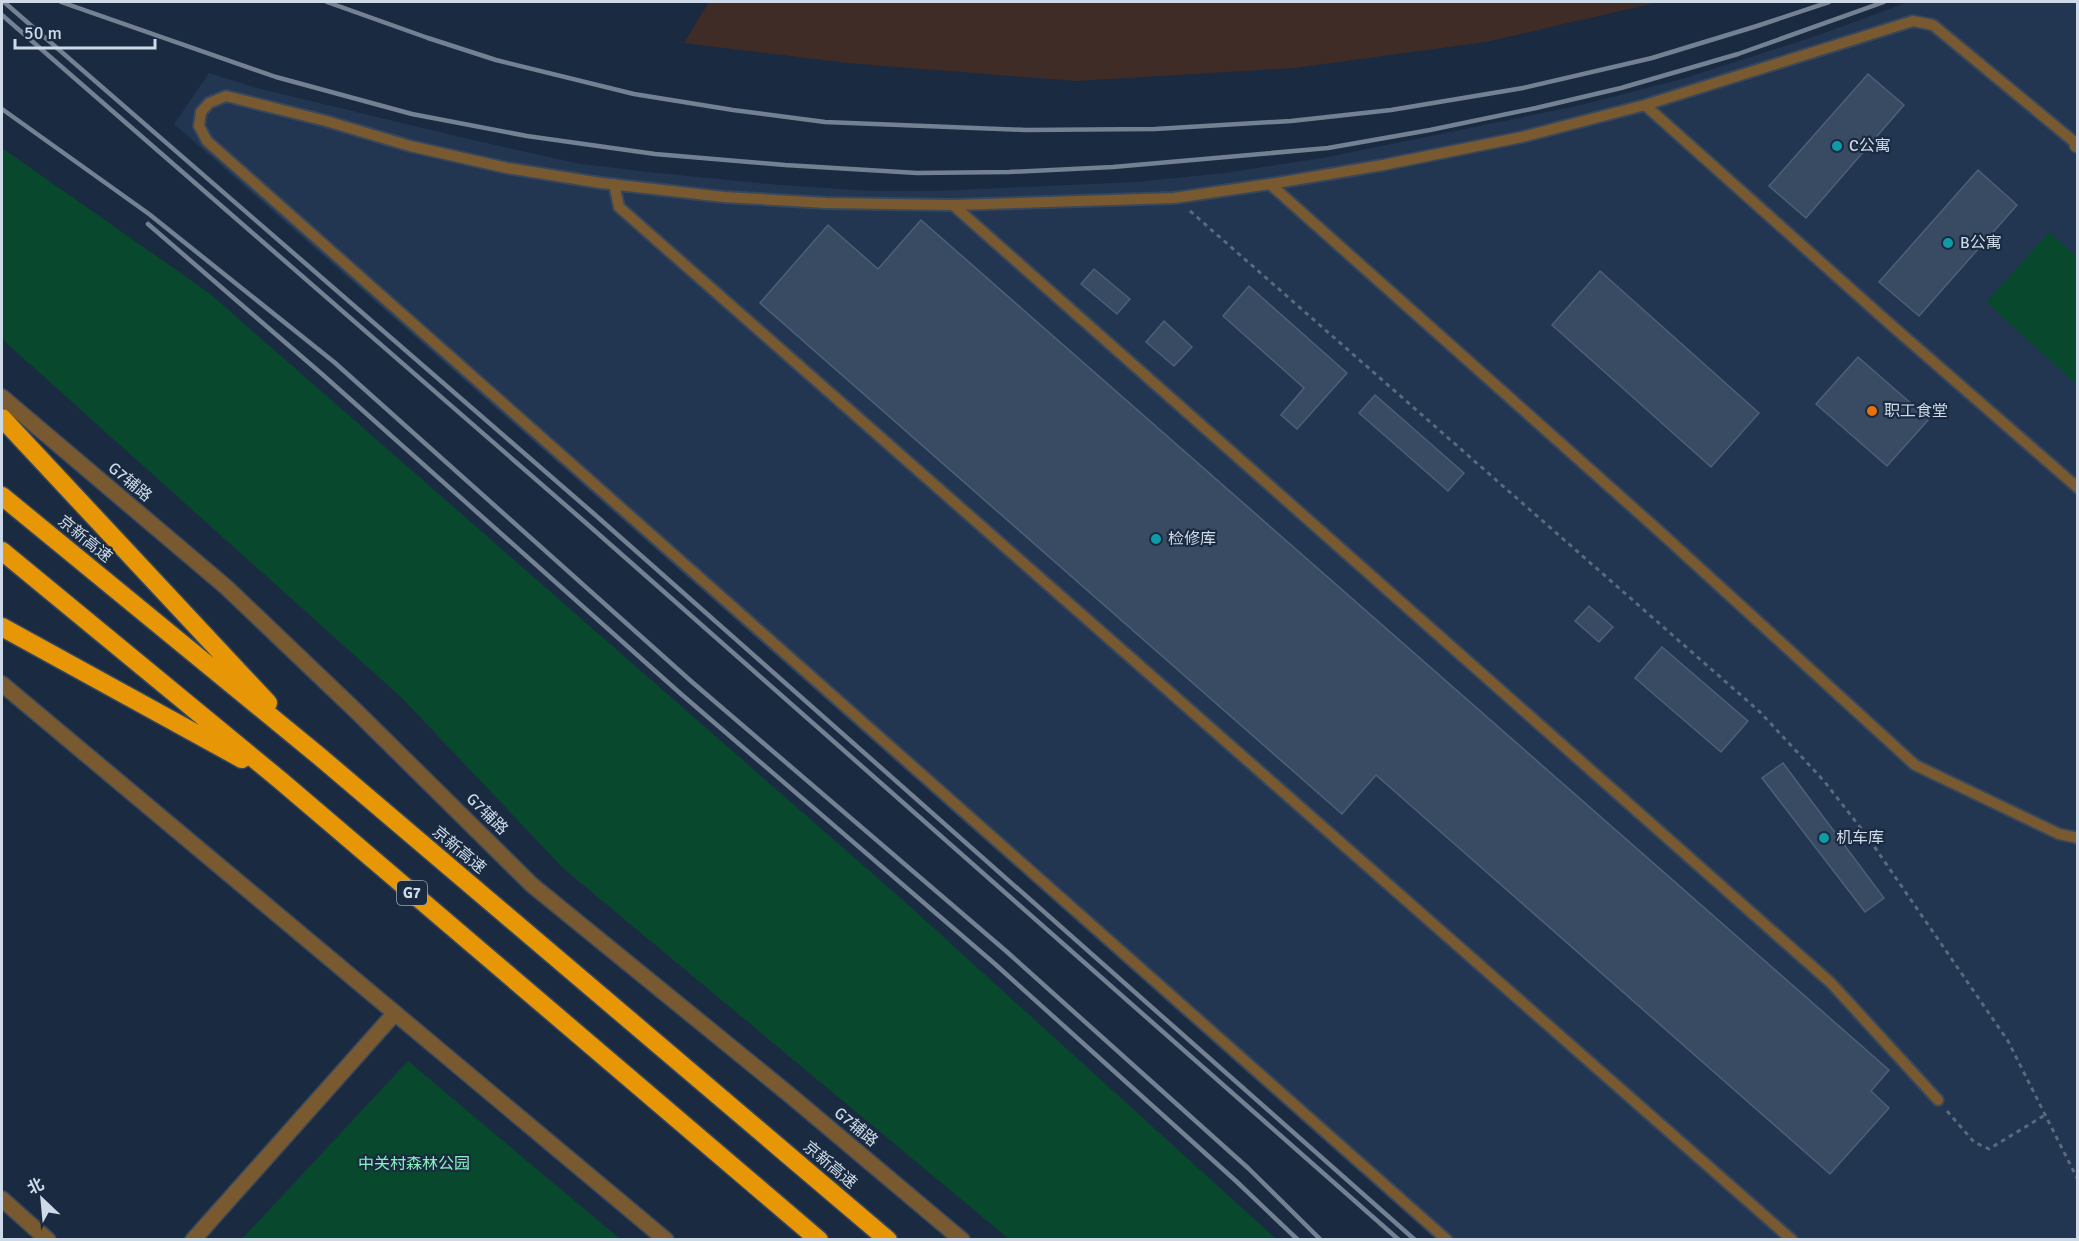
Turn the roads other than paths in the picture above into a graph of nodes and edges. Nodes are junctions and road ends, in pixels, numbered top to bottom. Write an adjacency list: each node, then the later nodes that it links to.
1 (1646, 105): 2 (lane); 4 (lane); 8 (lane)
2 (2077, 145)
3 (614, 184): 5 (lane); 25 (lane); 26 (lane)
4 (1270, 184): 5 (lane); 15 (lane)
5 (953, 205): 17 (lane)
6 (2, 397): 24 (street, G7辅路)
7 (2, 418): 13 (highway)
8 (2078, 488)
9 (2, 496): 13 (highway, 京新高速)
10 (2, 551): 14 (highway, G7)
11 (2, 627): 14 (highway)
12 (2, 684): 16 (street)
13 (319, 756): 23 (highway, 京新高速)
14 (280, 780): 22 (highway, G7)
15 (2078, 838)
16 (395, 1013): 20 (street); 21 (street)
17 (1938, 1100)
18 (2, 1199): 19 (street)
19 (48, 1239)
20 (193, 1239)
21 (666, 1239)
22 (819, 1239)
23 (888, 1239)
24 (962, 1239)
25 (1448, 1239)
26 (1792, 1239)

